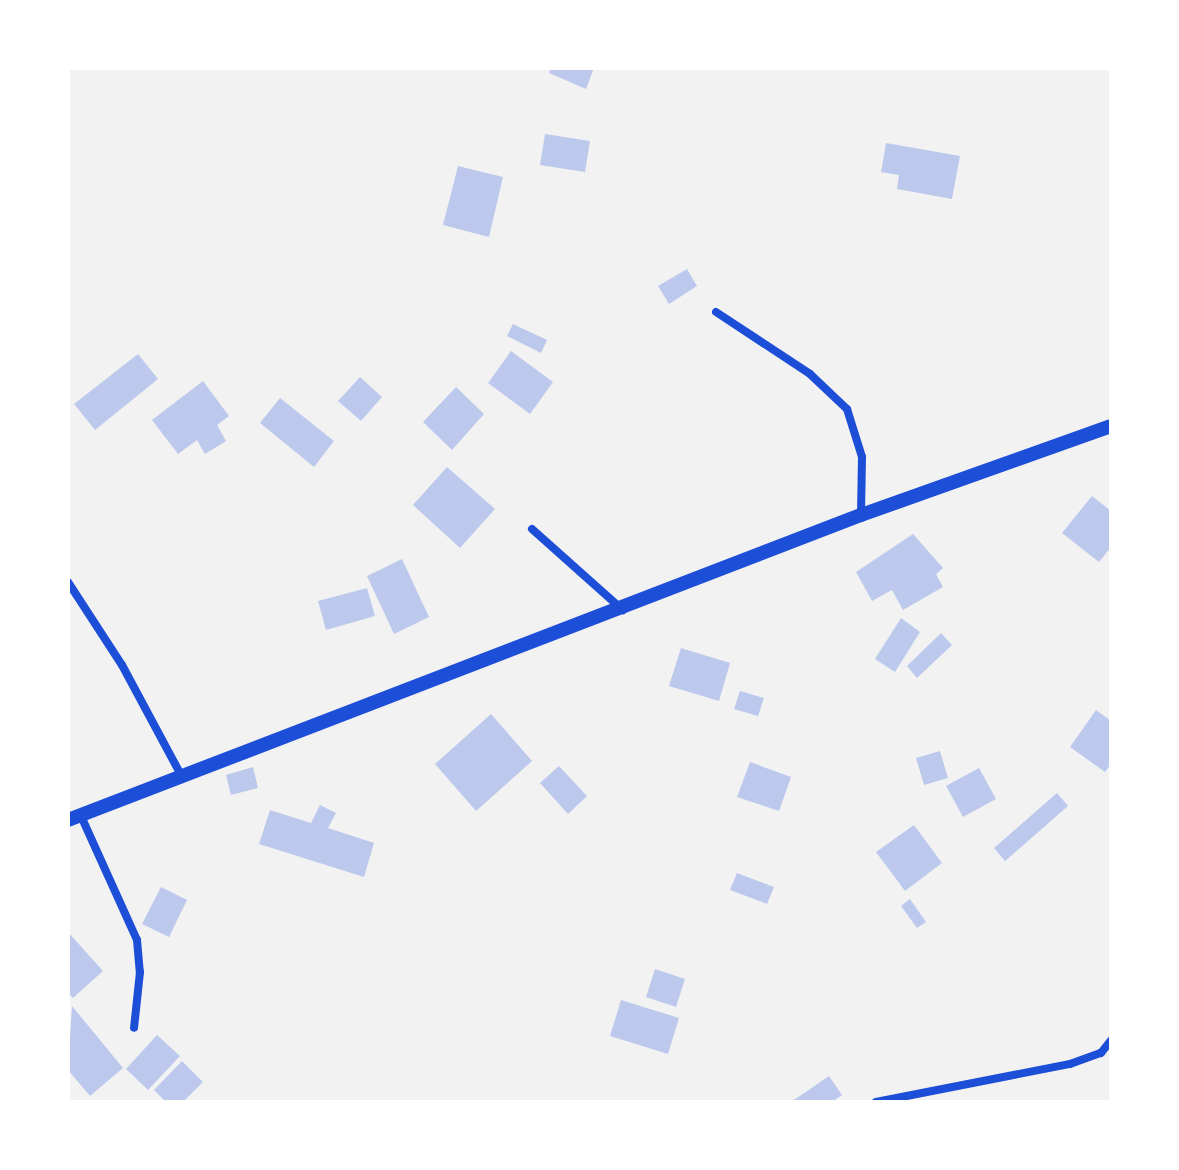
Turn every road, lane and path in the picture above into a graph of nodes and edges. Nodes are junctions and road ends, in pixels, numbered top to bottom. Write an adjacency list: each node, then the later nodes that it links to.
1 (716, 312): 3 (street)
2 (1111, 426): 3 (street)
3 (861, 515): 6 (street)
4 (532, 529): 6 (street)
5 (68, 582): 7 (street)
6 (624, 610): 7 (street)
7 (182, 777): 8 (street)
8 (75, 818): 9 (street)
9 (134, 1028)
10 (1111, 1040): 11 (street)
11 (876, 1102)

